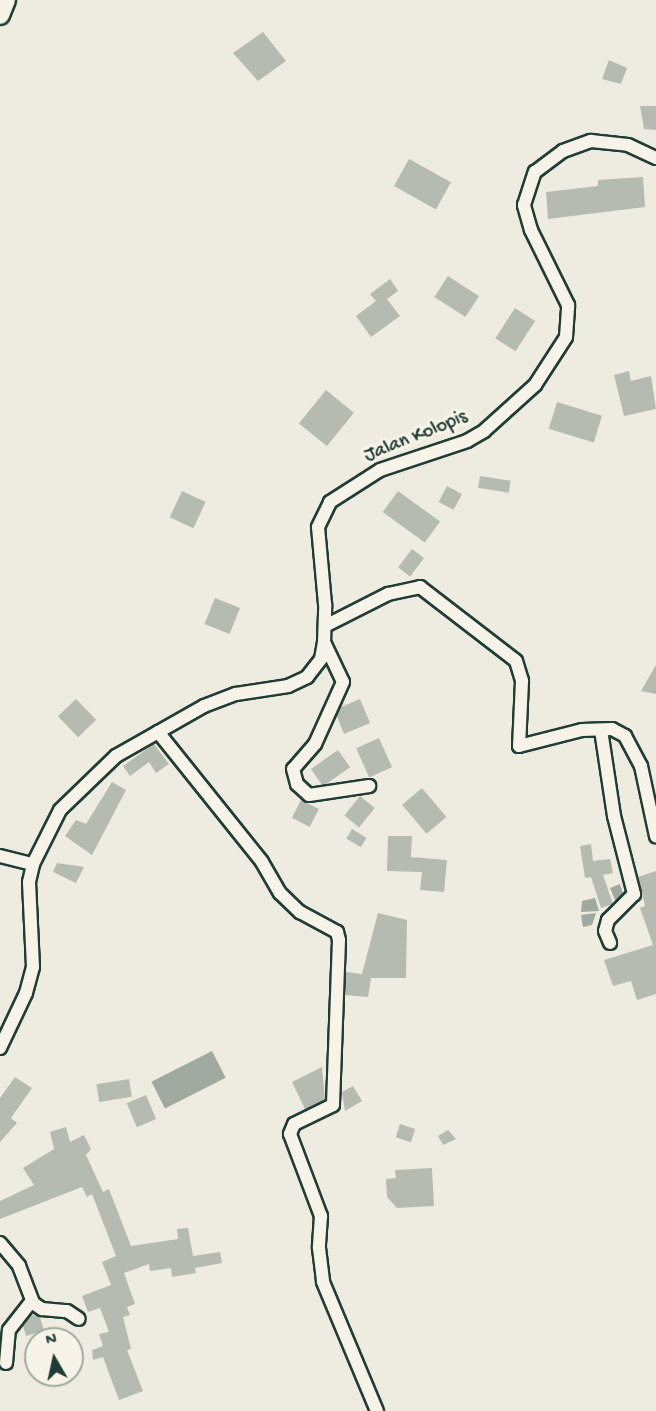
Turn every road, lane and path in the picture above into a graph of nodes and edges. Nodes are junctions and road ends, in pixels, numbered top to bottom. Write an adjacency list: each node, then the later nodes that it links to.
1 (6, 0): 2 (highway)
2 (0, 15)
3 (656, 158): 4 (street, Jalan Kolopis)
4 (325, 626): 5 (street, Jalan Kolopis); 6 (street)
5 (324, 642): 7 (street, Jalan Kolopis); 8 (street)
6 (601, 730): 9 (street); 12 (street)
7 (158, 732): 11 (street, Jalan Kolopis); 18 (street)
8 (369, 786)
9 (656, 836)
10 (0, 856): 11 (street)
11 (33, 864): 13 (street, Jalan Kolopis)
12 (610, 943)
13 (0, 1048)
14 (0, 1243): 15 (street)
15 (32, 1301): 16 (street); 17 (street)
16 (79, 1319)
17 (6, 1364)
18 (376, 1411)

